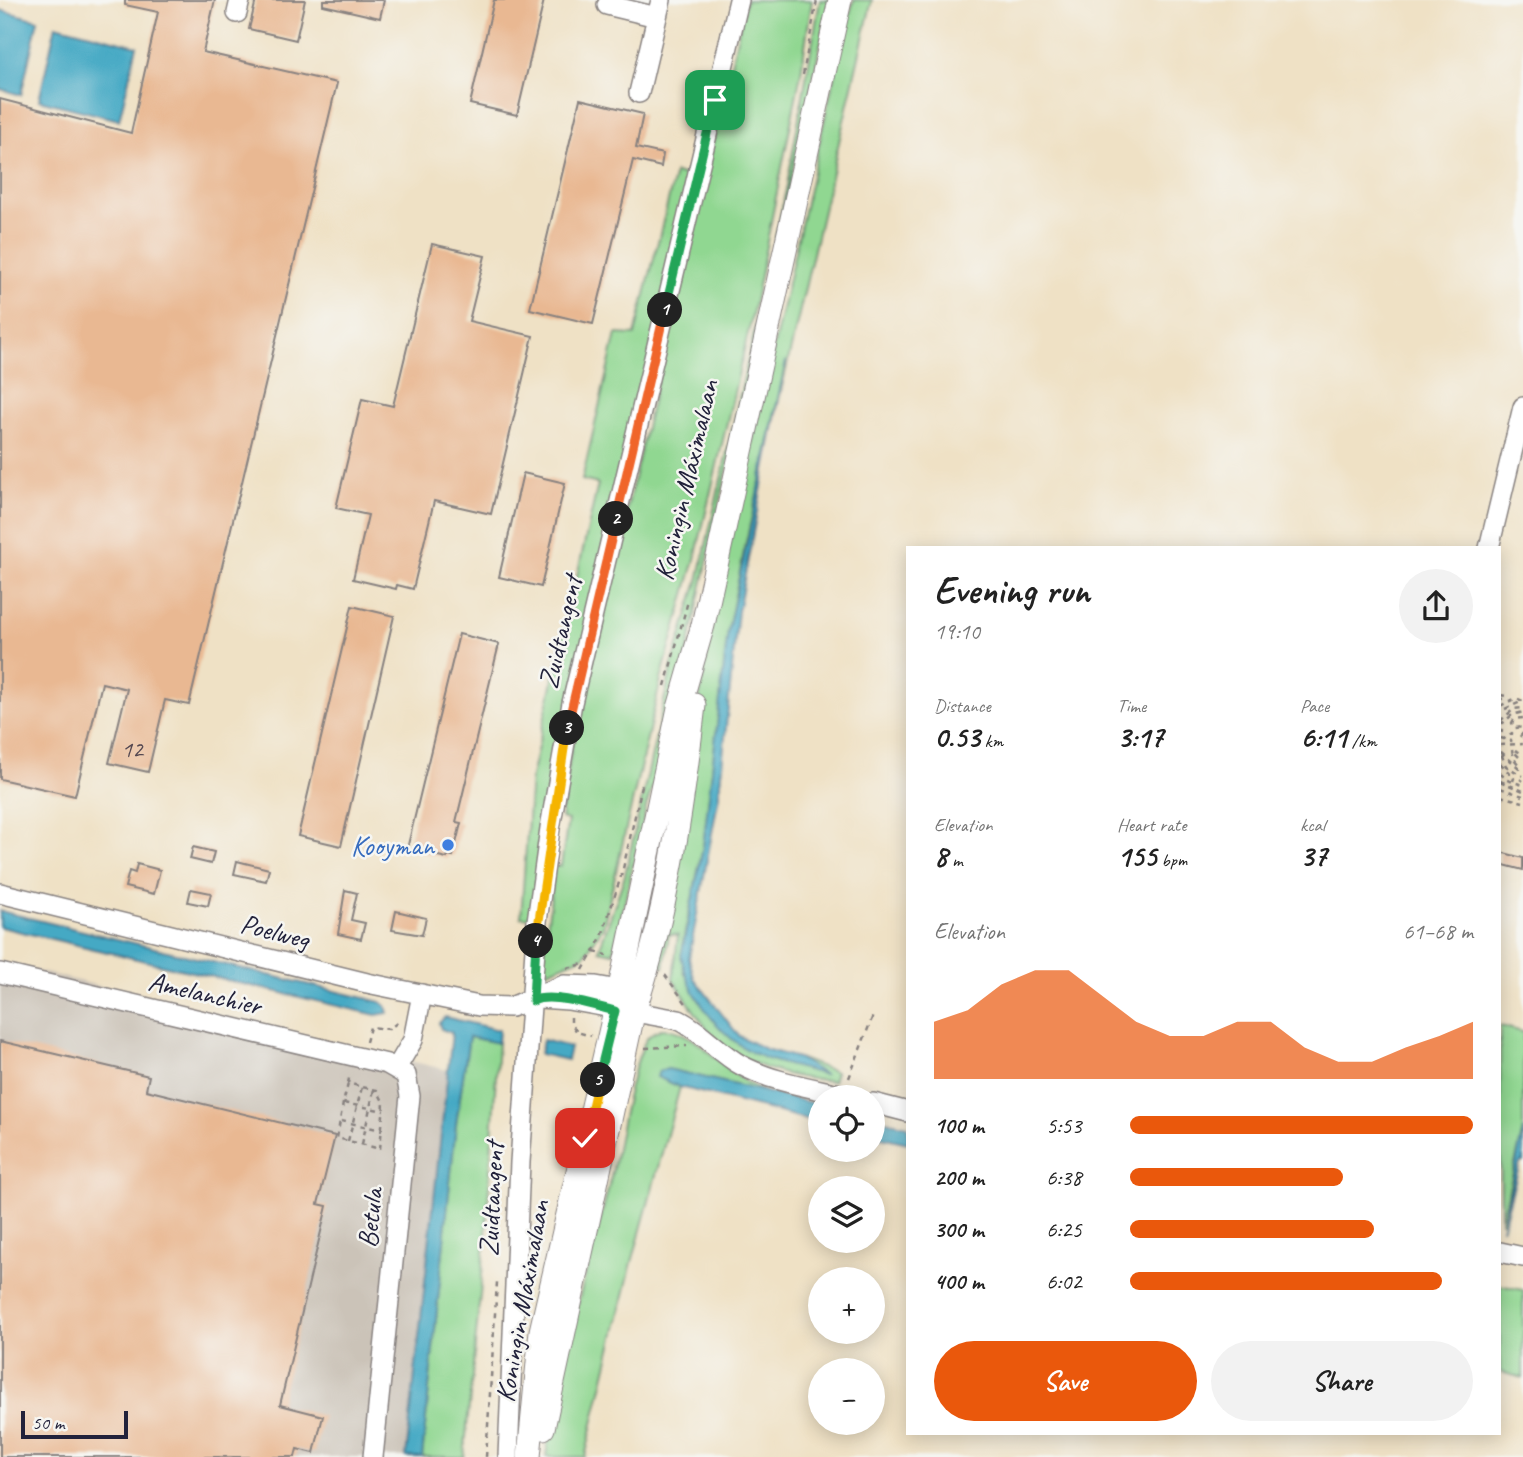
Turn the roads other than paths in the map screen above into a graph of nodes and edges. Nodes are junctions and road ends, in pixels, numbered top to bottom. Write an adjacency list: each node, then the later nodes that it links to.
1 (739, 0): 11 (street, Zuidtangent)
2 (840, 0): 12 (main road, Koningin Máximalaan)
3 (607, 5): 4 (street)
4 (659, 8): 5 (street)
5 (639, 93)
6 (1523, 407): 7 (street)
7 (1489, 546)
8 (0, 893): 10 (street, Poelweg)
9 (0, 973): 13 (street, Amelanchier)
10 (421, 1000): 11 (street, Poelweg); 13 (street)
11 (535, 1000): 12 (street, Poelweg); 20 (street, Zuidtangent)
12 (622, 1005): 14 (street, Poelweg); 21 (main road, Koningin Máximalaan); 22 (main road, Koningin Máximalaan)
13 (397, 1067): 19 (street, Betula)
14 (808, 1086)
15 (885, 1106): 16 (street)
16 (906, 1111)
17 (1501, 1252): 18 (street)
18 (1523, 1258)
19 (373, 1457)
20 (508, 1457)
21 (530, 1457)
22 (538, 1457)

